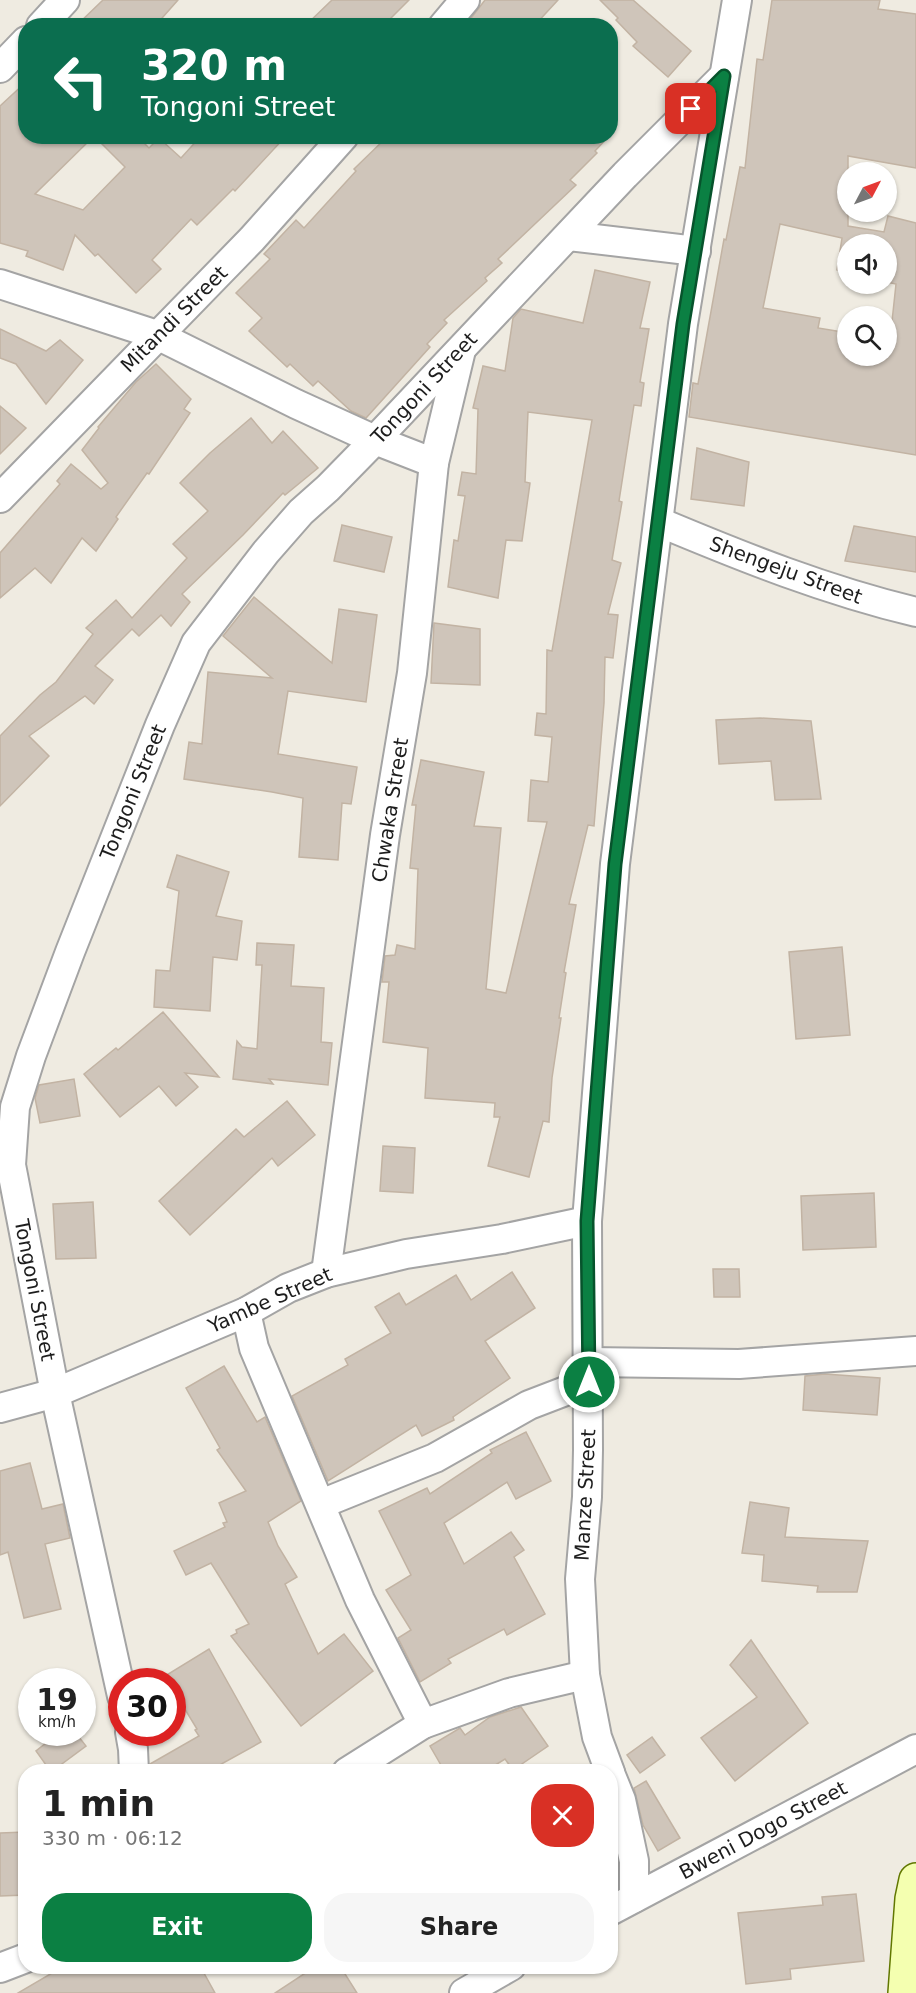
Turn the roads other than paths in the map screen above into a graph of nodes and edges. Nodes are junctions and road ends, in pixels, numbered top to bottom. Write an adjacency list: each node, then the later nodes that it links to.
1 (65, 0): 4 (street)
2 (465, 0): 5 (street)
3 (737, 0): 8 (street, Manze Street)
4 (48, 18)
5 (450, 18)
6 (18, 49): 7 (street)
7 (0, 68)
8 (724, 76): 10 (street, Tongoni Street); 11 (street, Manze Street)
9 (337, 144): 13 (street, Mitandi Street)
10 (569, 236): 11 (street); 14 (street, Tongoni Street)
11 (696, 250): 18 (street, Manze Street)
12 (0, 284): 13 (street)
13 (157, 335): 15 (street); 17 (street, Mitandi Street)
14 (462, 348): 15 (street, Tongoni Street); 16 (street, Chwaka Street)
15 (375, 440): 16 (street); 25 (street, Tongoni Street)
16 (434, 463): 21 (street, Chwaka Street)
17 (0, 498)
18 (659, 522): 19 (street, Shengeju Street); 20 (street, Manze Street)
19 (916, 612)
20 (587, 1221): 21 (street, Yambe Street); 24 (street, Manze Street)
21 (326, 1273): 22 (street, Yambe Street)
22 (246, 1312): 25 (street, Yambe Street); 27 (street)
23 (916, 1351): 24 (street)
24 (589, 1372): 27 (street); 29 (street, Manze Street)
25 (55, 1393): 26 (street, Yambe Street); 28 (street, Tongoni Street)
26 (0, 1408)
27 (321, 1504): 30 (street)
28 (116, 1668)
29 (585, 1675): 30 (street); 35 (street, Manze Street)
30 (423, 1724): 34 (street)
31 (132, 1746): 33 (street)
32 (916, 1749): 38 (street, Bweni Dogo Street)
33 (134, 1764)
34 (359, 1764)
35 (607, 1764)
36 (618, 1792): 38 (street, Manze Street)
37 (916, 1880): 43 (main road)
38 (622, 1904)
39 (18, 1961): 40 (street)
40 (0, 1968)
41 (497, 1974): 42 (street)
42 (464, 1993)
43 (905, 1993)

